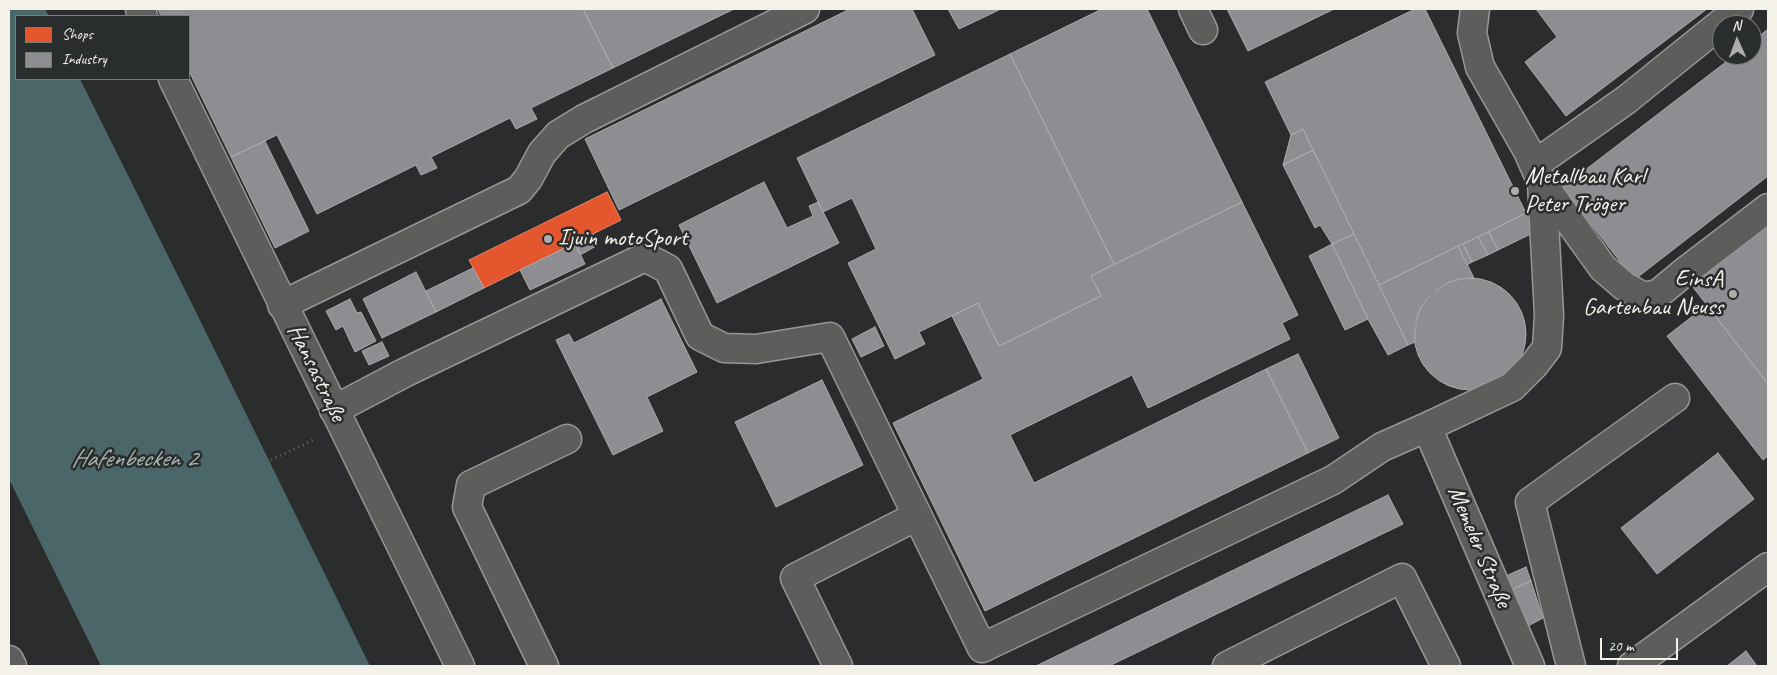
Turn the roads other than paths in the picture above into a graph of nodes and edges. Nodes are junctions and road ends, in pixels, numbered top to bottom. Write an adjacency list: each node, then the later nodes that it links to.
1 (805, 9): 7 (street)
2 (1475, 9): 5 (street)
3 (1738, 9): 5 (street)
4 (173, 80): 7 (street, Hansastraße)
5 (1538, 174): 6 (street); 10 (street)
6 (1768, 208)
7 (282, 305): 9 (street, Hansastraße)
8 (1675, 398): 23 (street)
9 (334, 410): 12 (street); 17 (street, Hansastraße)
10 (1427, 427): 14 (street); 22 (street, Memeler Straße)
11 (567, 439): 18 (street)
12 (917, 516): 14 (street); 19 (street)
13 (1768, 567): 24 (street)
14 (978, 657)
15 (9, 660): 16 (street)
16 (12, 666)
17 (460, 666)
18 (544, 666)
19 (838, 666)
20 (1227, 666): 21 (street)
21 (1446, 666)
22 (1530, 666)
23 (1571, 666)
24 (1632, 666)

